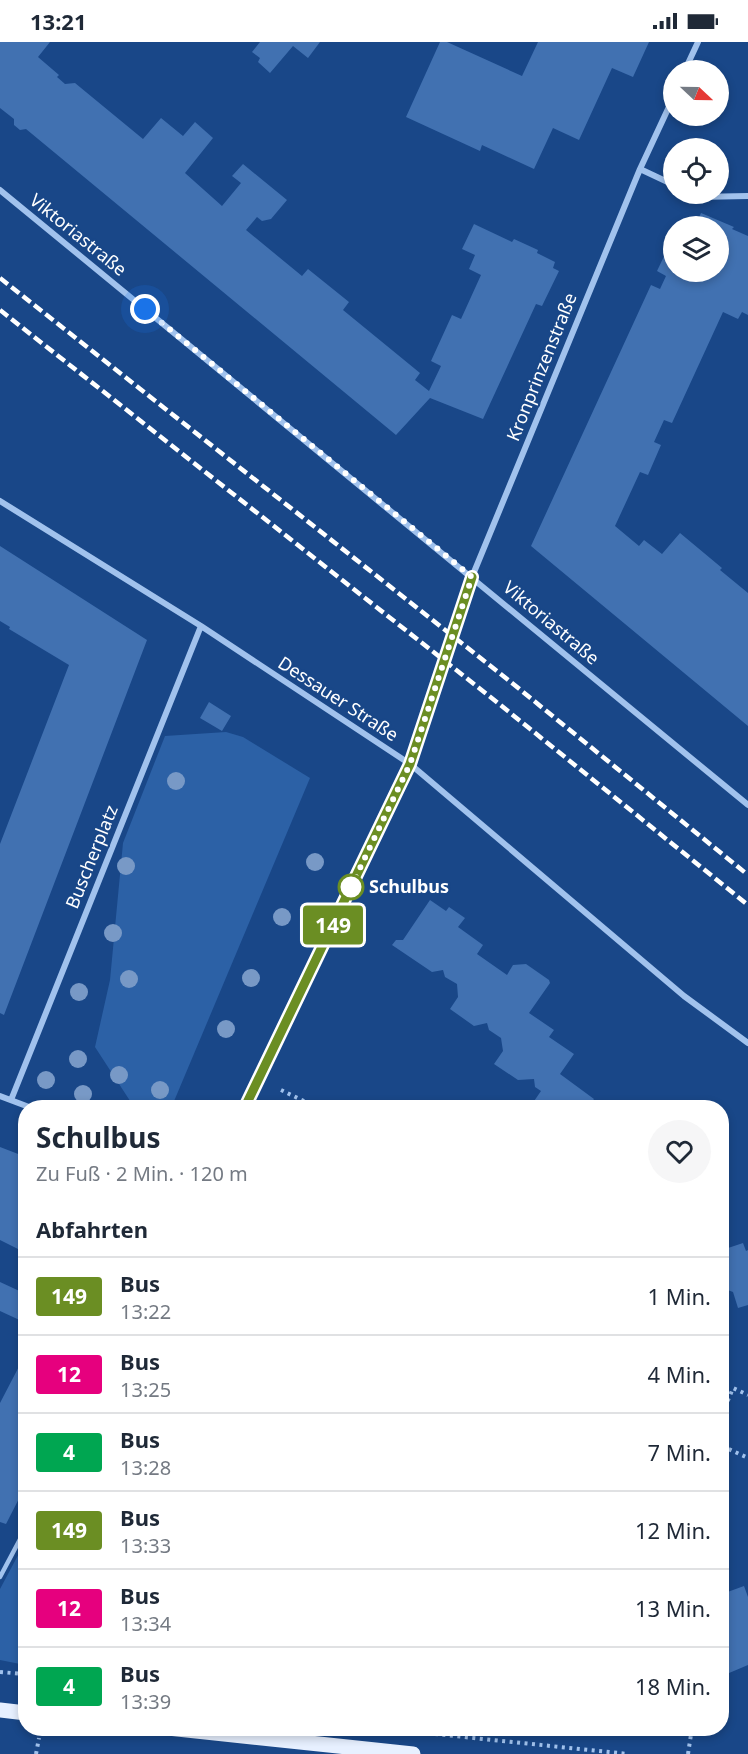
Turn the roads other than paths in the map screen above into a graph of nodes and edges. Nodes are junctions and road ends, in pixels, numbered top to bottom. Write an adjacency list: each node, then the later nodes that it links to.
1 (698, 42): 2 (street)
2 (690, 60)
3 (663, 119): 4 (street, Kronprinzenstraße)
4 (640, 168): 5 (street); 10 (street, Kronprinzenstraße)
5 (663, 180)
6 (0, 190): 10 (street, Viktoriastraße)
7 (729, 196): 8 (street)
8 (748, 196)
9 (0, 501): 11 (street, Dessauer Straße)
10 (472, 577): 12 (street, Kronprinzenstraße); 13 (street, Viktoriastraße)
11 (201, 626): 12 (street, Dessauer Straße); 16 (street, Buscherplatz)
12 (410, 764): 14 (street, Dessauer Straße); 17 (street, Kronprinzenstraße)
13 (748, 806)
14 (748, 1043)
15 (0, 1096): 16 (street)
16 (11, 1100): 18 (street)
17 (248, 1100)
18 (18, 1103)
19 (18, 1543): 20 (lane)
20 (0, 1577)
21 (0, 1710): 22 (main road)
22 (18, 1712)
23 (246, 1736): 25 (main road)
24 (286, 1736): 25 (street)
25 (294, 1741): 26 (main road)
26 (413, 1754)

